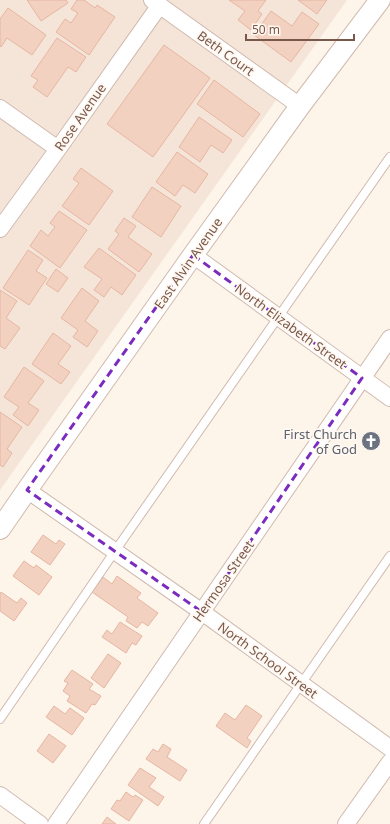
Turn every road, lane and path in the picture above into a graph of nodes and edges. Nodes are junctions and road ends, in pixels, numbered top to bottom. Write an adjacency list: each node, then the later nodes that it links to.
1 (380, 0): 3 (street, East Alvin Avenue)
2 (156, 3): 3 (street, Beth Court); 5 (street, Rose Avenue)
3 (300, 106): 8 (street, East Alvin Avenue)
4 (0, 108): 5 (street)
5 (58, 149): 7 (street, Rose Avenue)
6 (390, 157): 9 (lane)
7 (0, 229)
8 (193, 255): 9 (street, North Elizabeth Street); 13 (street, East Alvin Avenue)
9 (278, 317): 11 (street, North Elizabeth Street); 15 (lane)
10 (390, 338): 11 (street, Hermosa Street)
11 (362, 378): 12 (street, North Elizabeth Street); 17 (street, Hermosa Street)
12 (390, 398)
13 (27, 490): 14 (street, East Alvin Avenue); 15 (street, North School Street)
14 (0, 529)
15 (115, 551): 17 (street, North School Street); 19 (lane)
16 (390, 556): 18 (lane)
17 (202, 612): 18 (street, North School Street); 24 (street, Hermosa Street)
18 (301, 684): 20 (street, North School Street); 25 (lane)
19 (0, 719)
20 (390, 748)
21 (390, 762): 26 (street)
22 (0, 795): 23 (street)
23 (40, 824)
24 (56, 824)
25 (204, 824)
26 (346, 824)

